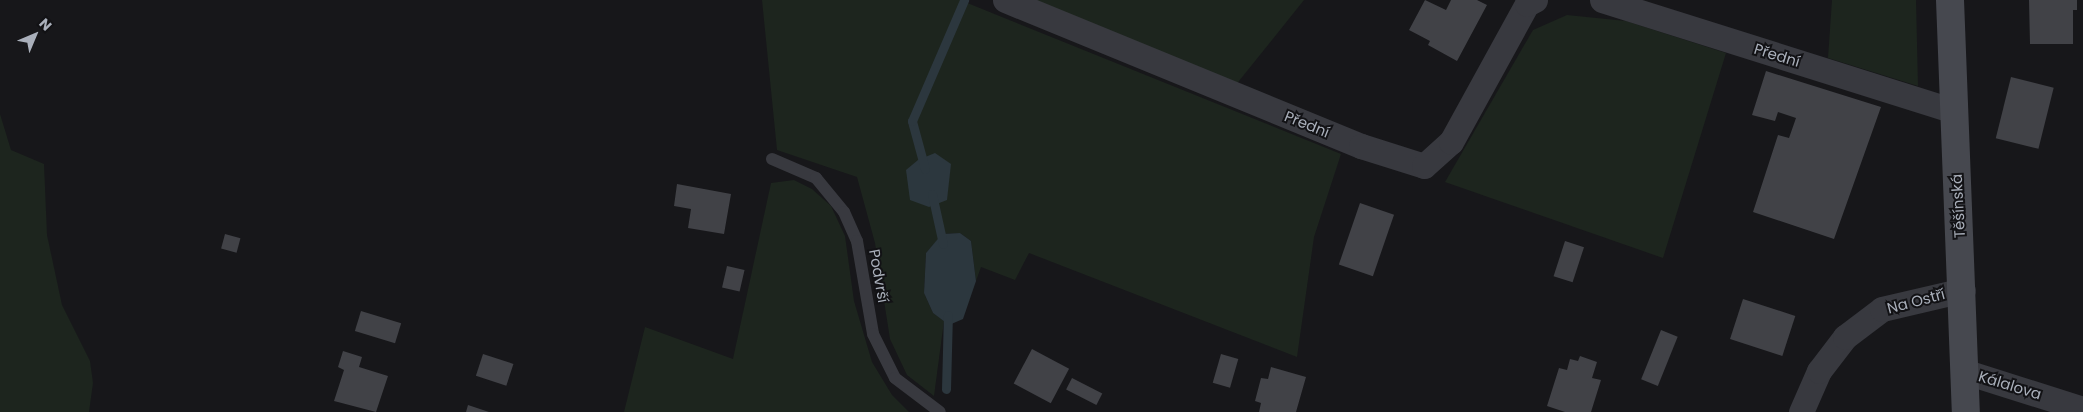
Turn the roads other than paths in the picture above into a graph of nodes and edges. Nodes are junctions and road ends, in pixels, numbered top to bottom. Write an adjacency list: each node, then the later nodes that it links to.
1 (1005, 0): 2 (street, Přední)
2 (1535, 0)
3 (1602, 0): 5 (street, Přední)
4 (1950, 0): 5 (main road, Těšínská)
5 (1953, 111): 7 (main road, Těšínská)
6 (772, 159): 10 (lane, Podvrší)
7 (1963, 290): 8 (main road, Těšínská); 11 (street, Na Ostří)
8 (1966, 372): 9 (street, Kálalova); 12 (main road, Těšínská)
9 (2083, 409)
10 (940, 412)
11 (1801, 412)
12 (1966, 412)

